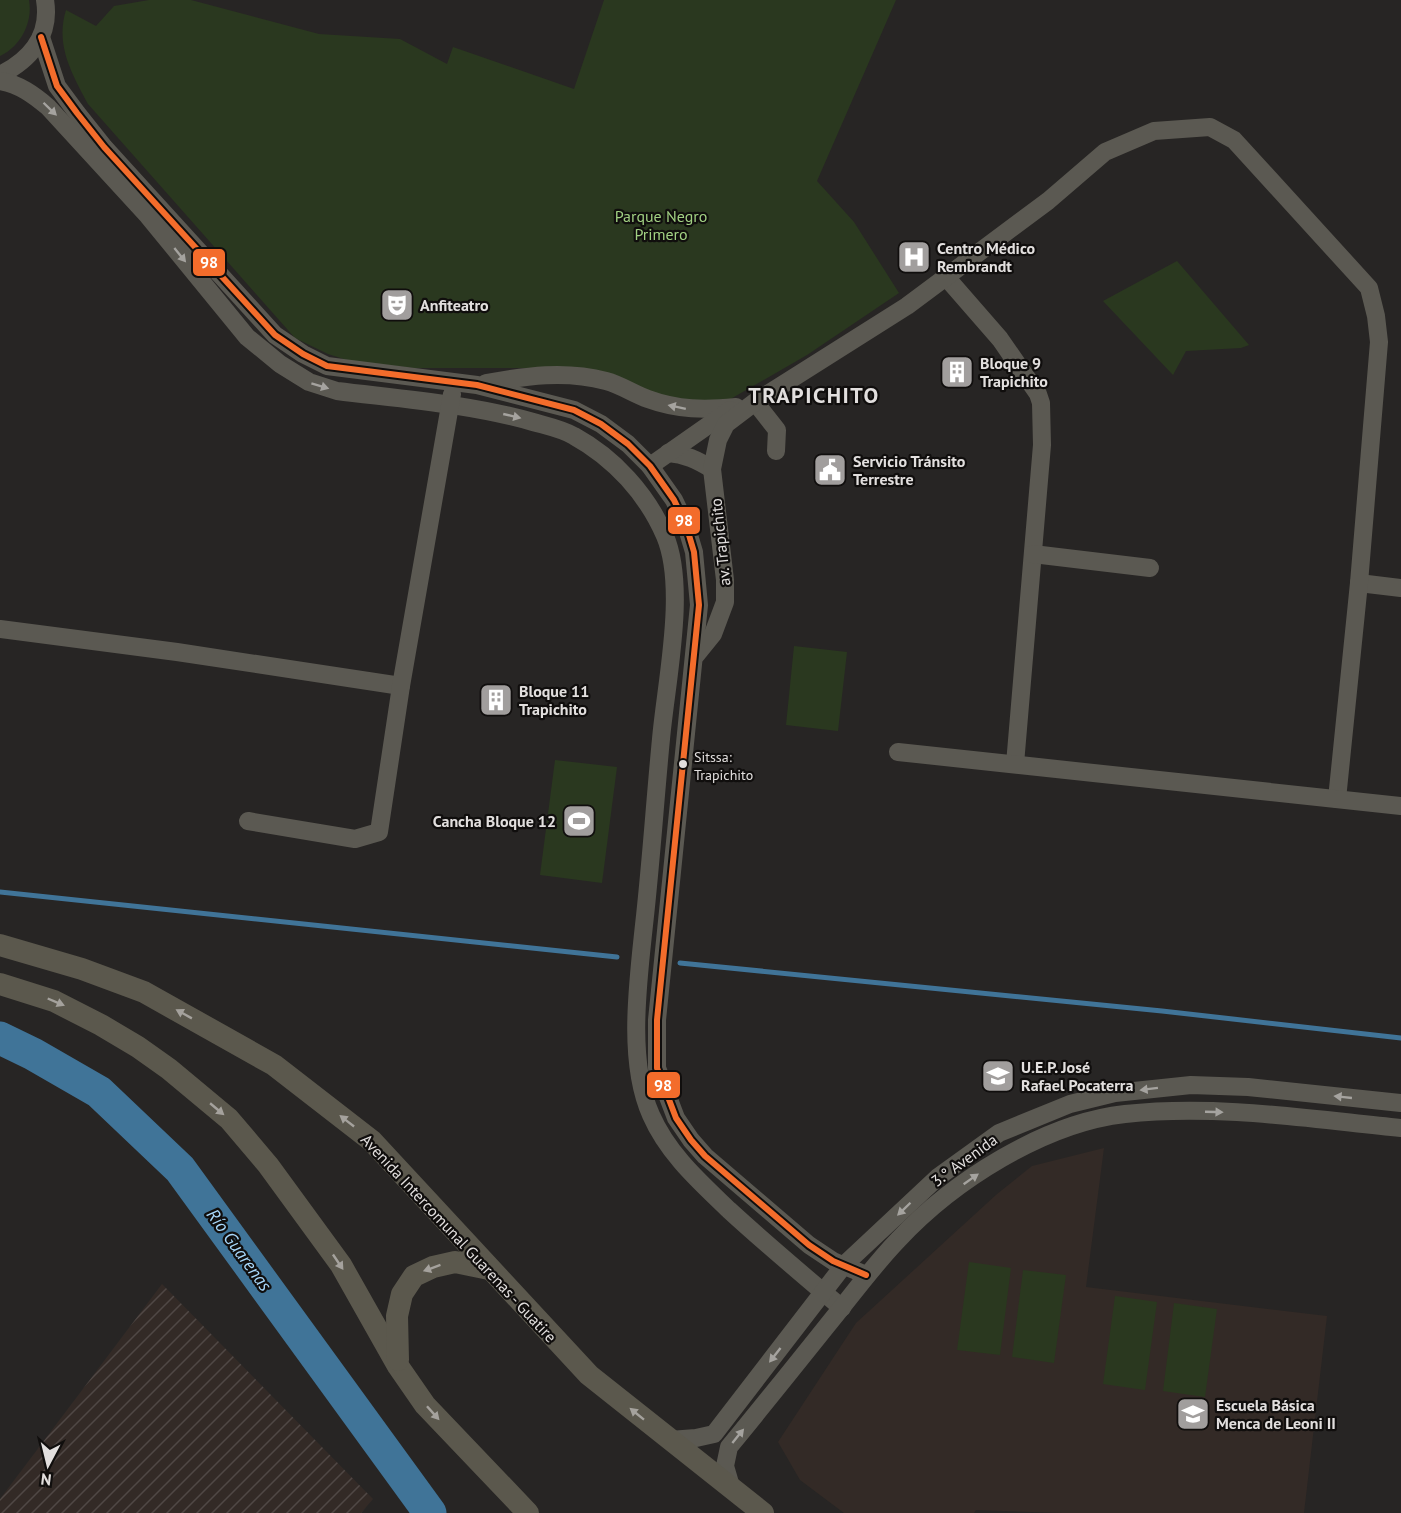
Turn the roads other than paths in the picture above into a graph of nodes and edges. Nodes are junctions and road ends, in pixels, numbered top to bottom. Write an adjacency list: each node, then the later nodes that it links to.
1 (46, 1): 2 (street)
2 (41, 37): 3 (street); 6 (street, av. Trapichito)
3 (0, 75)
4 (0, 81): 9 (street, one-way to 9)
5 (946, 277): 8 (street); 15 (street); 17 (street)
6 (454, 383): 7 (street, av. Trapichito); 9 (street)
7 (477, 385): 10 (street, one-way to 7); 13 (street, av. Trapichito)
8 (755, 402): 10 (street); 11 (street); 14 (street, av. Trapichito)
9 (450, 405): 21 (street); 34 (street, one-way to 34)
10 (736, 407): 12 (street)
11 (776, 451)
12 (668, 453): 13 (street); 14 (street)
13 (650, 466): 20 (street, av. Trapichito)
14 (712, 469): 20 (street, av. Trapichito)
15 (1033, 554): 16 (street); 23 (street)
16 (1149, 568)
17 (1359, 583): 18 (street); 24 (street)
18 (1401, 588)
19 (0, 629): 21 (street)
20 (696, 656): 31 (street, av. Trapichito)
21 (401, 686): 26 (street)
22 (898, 752): 23 (street)
23 (1015, 764): 24 (street)
24 (1337, 799): 25 (street)
25 (1401, 806)
26 (249, 821)
27 (0, 945): 32 (main road, Avenida Intercomunal Guarenas - Guatire, one-way to 27)
28 (0, 984): 36 (main road, one-way to 36)
29 (1401, 1103): 31 (street, 3.° Avenida, one-way to 31)
30 (1401, 1128): 33 (street, 3.° Avenida, one-way to 30)
31 (844, 1265): 33 (street, av. Trapichito); 34 (street, 3.° Avenida)
32 (489, 1269): 36 (main road, one-way to 36); 37 (main road, Avenida Intercomunal Guarenas - Guatire, one-way to 32)
33 (866, 1275): 35 (street, 3.° Avenida)
34 (823, 1293): 35 (street); 37 (street, 3.° Avenida, one-way to 37)
35 (842, 1308): 38 (street, 3.° Avenida, one-way to 35)
36 (398, 1366): 39 (main road, one-way to 39)
37 (670, 1440): 38 (main road, Avenida Intercomunal Guarenas - Guatire)
38 (732, 1490): 40 (main road, Avenida Intercomunal Guarenas - Guatire)
39 (528, 1513)
40 (763, 1513)

